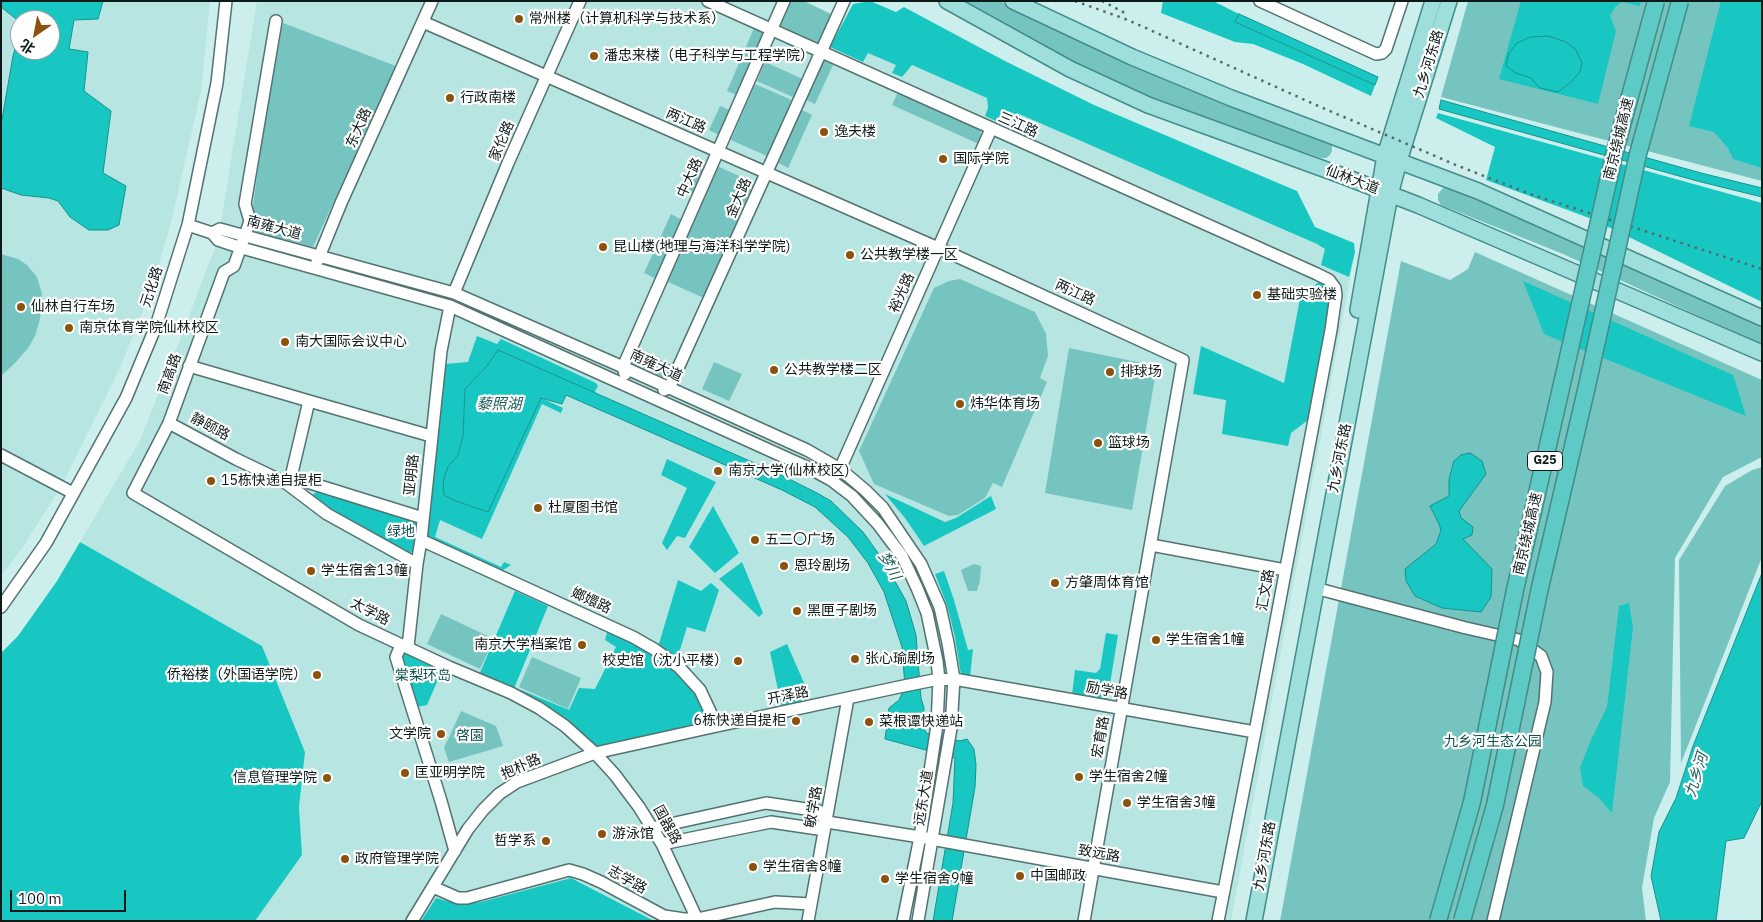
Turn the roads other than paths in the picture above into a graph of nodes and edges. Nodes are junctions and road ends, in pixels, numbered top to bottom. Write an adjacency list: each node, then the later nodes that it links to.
1 (226, 1): 25 (street, 元化路)
2 (432, 1): 16 (street, 东大路)
3 (580, 1): 19 (street, 家伦路)
4 (708, 1): 17 (street, 三江路)
5 (784, 1): 17 (street, 中大路)
6 (844, 1): 18 (street, 金大路)
7 (947, 1): 24 (main road, 仙林大道)
8 (1013, 1): 22 (main road)
9 (1260, 1): 10 (street)
10 (1402, 1)
11 (1433, 1): 22 (main road, 九乡河东路)
12 (1449, 1): 22 (main road, 九乡河东路)
13 (1656, 1): 88 (highway, 南京绕城高速 / G25, bridge)
14 (1680, 1): 89 (highway, 南京绕城高速 / G25, bridge)
15 (276, 20): 27 (street, 南高路)
16 (423, 22): 19 (street, 两江路); 30 (street, 东大路)
17 (771, 30): 18 (street, 三江路); 21 (street, 中大路)
18 (821, 52): 20 (street, 三江路); 23 (street, 金大路)
19 (546, 77): 21 (street, 两江路); 33 (street, 家伦路)
20 (991, 129): 29 (street, 裕光路); 32 (street, 三江路)
21 (718, 151): 23 (street, 两江路); 38 (street, 中大路)
22 (1392, 158): 24 (main road, 九乡河东路); 35 (main road)
23 (767, 173): 29 (street, 两江路); 40 (street, 金大路)
24 (1384, 192): 36 (main road, 仙林大道); 59 (main road, 九乡河东路); 86 (main road, 九乡河东路)
25 (188, 225): 26 (street); 50 (street, 元化路)
26 (217, 234): 27 (street, 南雍大道); 28 (street, 南雍大道)
27 (246, 236): 28 (street, 南高路); 30 (street, 南雍大道)
28 (242, 248): 31 (street, 南雍大道); 37 (street, 南高路)
29 (938, 248): 46 (street, 裕光路); 52 (street, 两江路)
30 (319, 255): 31 (street, 东大路); 33 (street, 南雍大道)
31 (314, 268): 34 (street, 南雍大道)
32 (1317, 274): 58 (street, 汇文路)
33 (454, 293): 38 (street, 南雍大道)
34 (450, 306): 39 (street, 南雍大道); 44 (street, 亚明路)
35 (1762, 318)
36 (1762, 353)
37 (189, 366): 41 (street); 43 (street, 南高路)
38 (623, 367): 39 (street, 中大路); 40 (street, 南雍大道)
39 (618, 381): 42 (street, 南雍大道)
40 (669, 388): 42 (street, 金大路); 46 (street, 南雍大道)
41 (309, 401): 44 (street); 47 (street)
42 (662, 401): 48 (street, 南雍大道)
43 (169, 423): 47 (street, 静颐路); 49 (street, 南高路)
44 (431, 436): 51 (street, 亚明路)
45 (1, 455): 50 (street)
46 (840, 469): 48 (street, 裕光路); 56 (street, 南雍大道)
47 (289, 480): 51 (street); 55 (street)
48 (831, 480): 57 (street, 南雍大道)
49 (133, 493): 61 (street, 太学路)
50 (73, 494): 60 (street, 元化路)
51 (423, 518): 53 (street, 亚明路)
52 (1154, 525): 54 (street, 宏育路)
53 (421, 540): 55 (street, 亚明路); 66 (street, 嫏嬛路)
54 (1150, 545): 58 (street); 65 (street, 宏育路)
55 (417, 564): 61 (street, 亚明路)
56 (921, 564): 57 (street); 62 (street, 南雍大道)
57 (909, 570): 63 (street, 南雍大道)
58 (1285, 570): 67 (street, 汇文路)
59 (1315, 588): 87 (main road, 九乡河东路); 90 (street)
60 (1, 607)
61 (405, 646): 68 (street, 太学路); 74 (street, 亚明路)
62 (954, 679): 63 (street, 励学路); 65 (street, 励学路); 72 (street, 远东大道)
63 (937, 680): 64 (street, 开泽路); 71 (street, 远东大道)
64 (848, 698): 66 (street, 开泽路); 69 (street, 敏学路)
65 (1121, 709): 67 (street, 励学路); 75 (street, 宏育路)
66 (717, 726): 68 (street, 开泽路)
67 (1255, 732): 77 (street, 汇文路)
68 (595, 753): 70 (street, 国器路); 74 (street, 抱朴路)
69 (827, 822): 70 (street); 71 (street, 致远路); 73 (street); 78 (street, 敏学路)
70 (652, 828): 73 (street, 国器路)
71 (920, 837): 72 (street, 致远路); 82 (street, 远东大道)
72 (938, 840): 75 (street, 致远路); 83 (street, 远东大道)
73 (662, 844): 79 (street, 国器路)
74 (455, 851): 76 (street, 抱朴路)
75 (1093, 868): 77 (street, 致远路); 84 (street, 宏育路)
76 (433, 887): 79 (street, 志学路); 80 (street, 抱朴路)
77 (1223, 892): 85 (street, 汇文路)
78 (811, 904): 79 (street, 志学路); 81 (street, 敏学路)
79 (698, 920)
80 (412, 921)
81 (808, 921)
82 (903, 921)
83 (918, 921)
84 (1084, 921)
85 (1218, 921)
86 (1245, 921)
87 (1254, 921)
88 (1438, 921)
89 (1462, 921)
90 (1493, 921)

